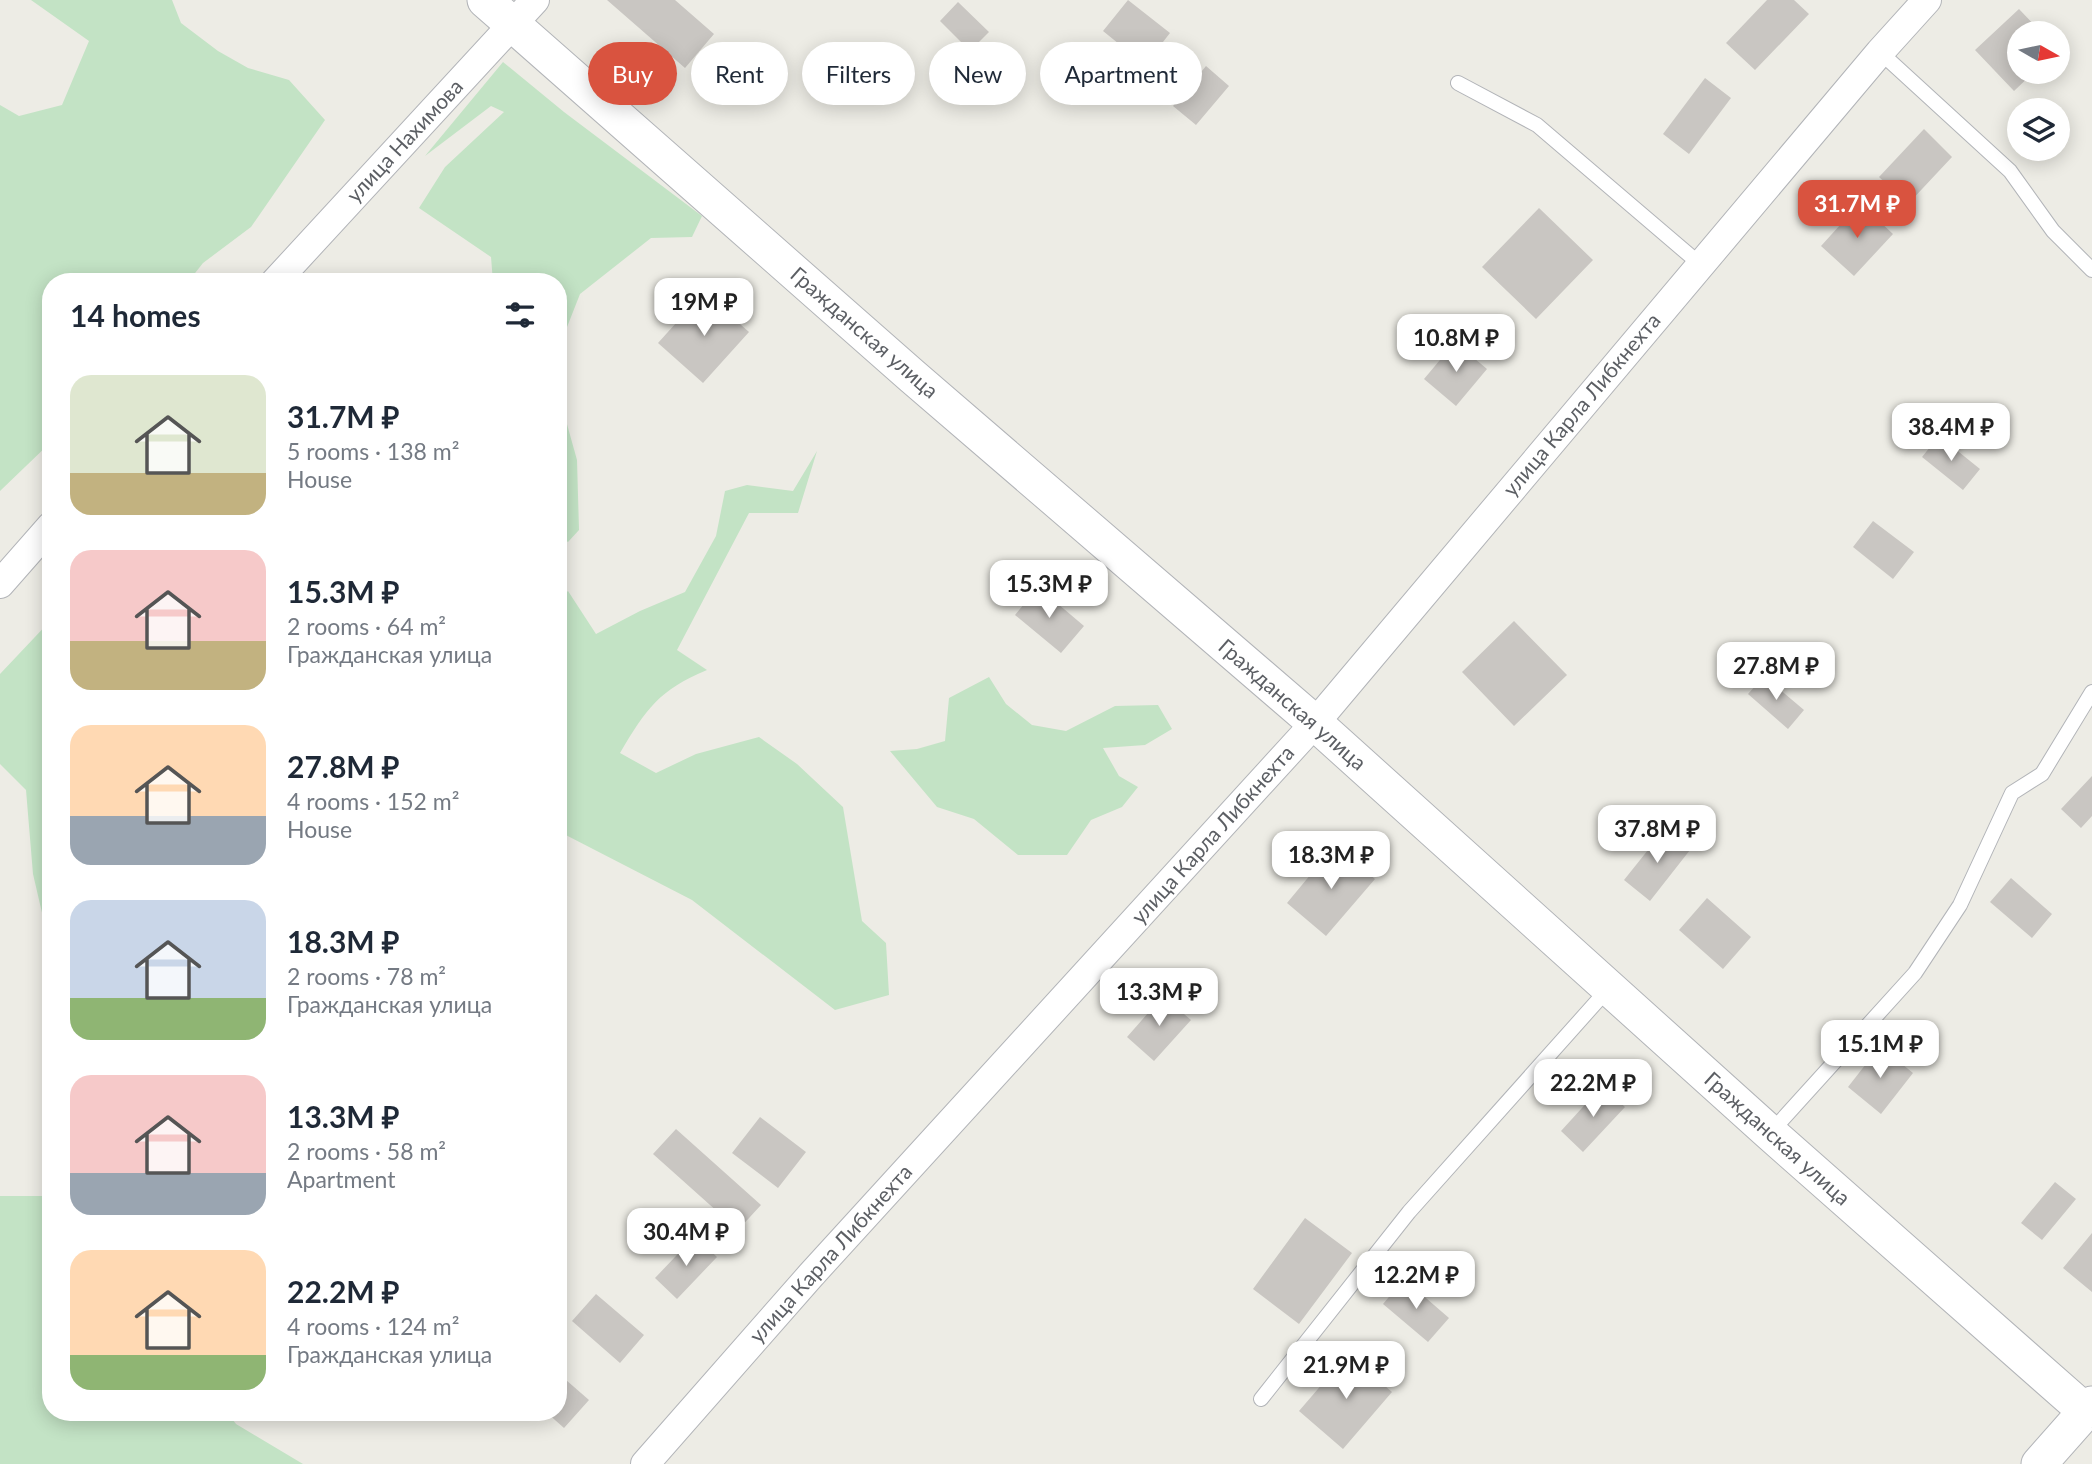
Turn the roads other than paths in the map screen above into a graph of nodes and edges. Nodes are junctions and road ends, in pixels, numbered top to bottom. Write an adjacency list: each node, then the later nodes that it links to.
1 (485, 0): 3 (street, Гражданская улица)
2 (1927, 0): 4 (street, улица Карла Либкнехта)
3 (524, 12): 8 (street, улица Нахимова); 12 (street, Гражданская улица)
4 (1880, 52): 6 (street, улица Карла Либкнехта); 7 (lane)
5 (1458, 83): 6 (lane)
6 (1701, 265): 12 (street, улица Карла Либкнехта)
7 (2092, 270)
8 (283, 273)
9 (42, 536): 10 (street)
10 (0, 584)
11 (2092, 692): 14 (lane)
12 (1315, 723): 13 (street, Гражданская улица); 17 (street, улица Карла Либкнехта)
13 (1609, 988): 14 (street, Гражданская улица); 15 (lane)
14 (1770, 1133): 16 (street, Гражданская улица)
15 (1261, 1399)
16 (2090, 1411): 18 (street)
17 (645, 1464)
18 (2039, 1464)

